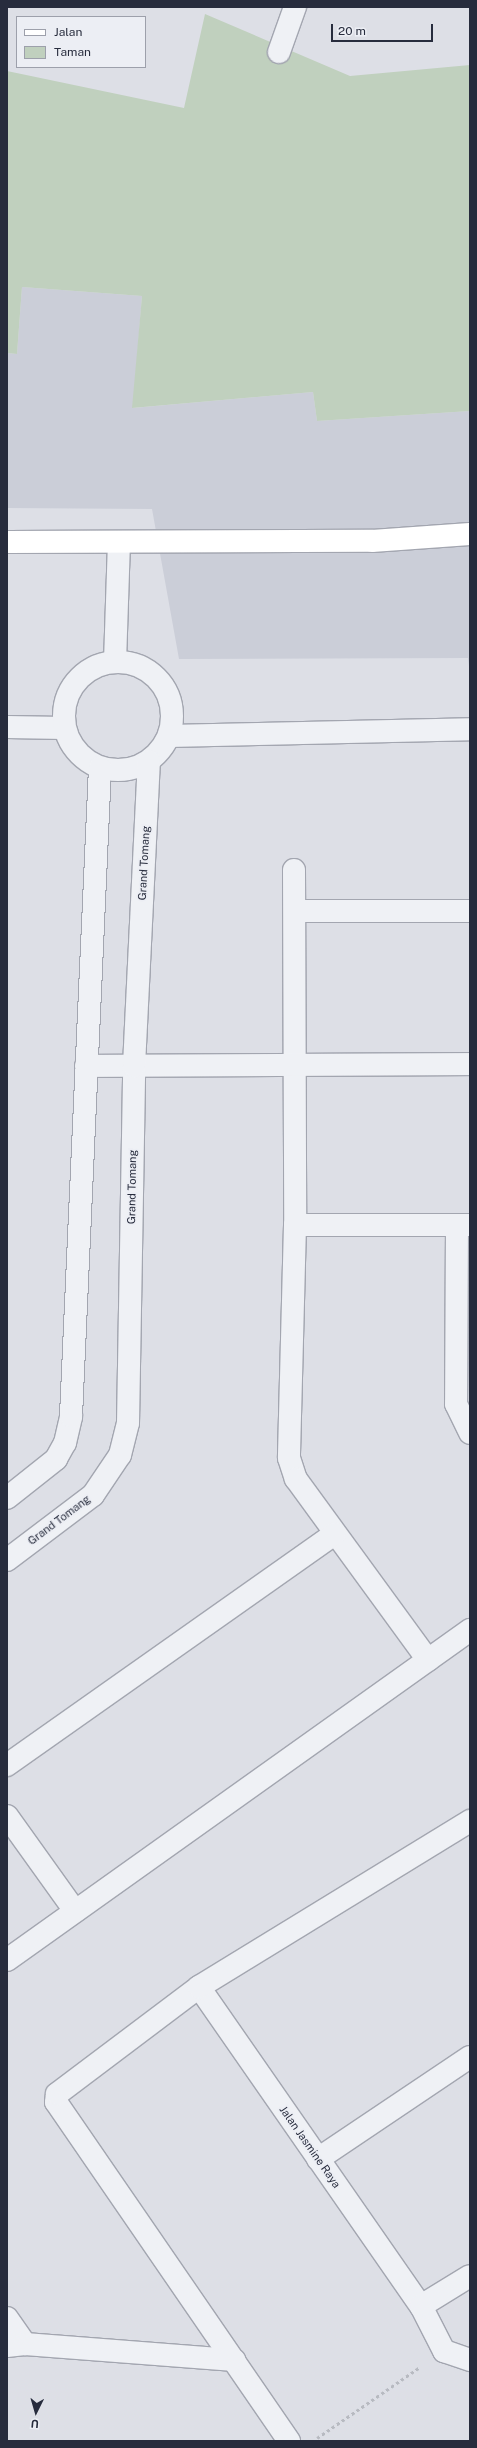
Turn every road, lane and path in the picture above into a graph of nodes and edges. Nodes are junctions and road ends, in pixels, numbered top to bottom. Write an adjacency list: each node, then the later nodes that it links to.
1 (295, 7): 2 (street)
2 (279, 52)
3 (470, 534): 5 (main road)
4 (7, 542): 5 (main road)
5 (119, 544): 6 (street)
6 (115, 662): 8 (street); 10 (street)
7 (7, 727): 8 (street)
8 (64, 728): 12 (street)
9 (470, 729): 10 (street)
10 (169, 736): 11 (street)
11 (149, 761): 12 (street); 19 (street, Grand Tomang)
12 (100, 768): 18 (street)
13 (294, 870): 14 (street)
14 (295, 911): 15 (street); 17 (street)
15 (470, 911)
16 (470, 1064): 17 (street)
17 (294, 1065): 19 (street); 20 (street)
18 (86, 1066): 19 (street); 23 (street)
19 (134, 1066): 25 (street, Grand Tomang)
20 (295, 1225): 21 (street); 24 (street)
21 (463, 1225): 22 (street)
22 (470, 1433)
23 (7, 1498)
24 (335, 1534): 27 (street); 28 (street)
25 (7, 1560)
26 (470, 1630): 27 (street)
27 (428, 1660): 31 (street)
28 (7, 1765)
29 (7, 1816): 31 (street)
30 (470, 1820): 33 (street)
31 (75, 1911): 32 (street)
32 (7, 1960)
33 (199, 1987): 35 (street, Jalan Jasmine Raya); 41 (street)
34 (470, 2056): 35 (street)
35 (318, 2159): 37 (street, Jalan Jasmine Raya)
36 (470, 2276): 37 (street)
37 (421, 2306): 40 (street, Jalan Jasmine Raya)
38 (7, 2318): 39 (street)
39 (16, 2345): 41 (street)
40 (444, 2351): 42 (street); 44 (path)
41 (234, 2360): 43 (street)
42 (470, 2360)
43 (289, 2441)
44 (314, 2441)

